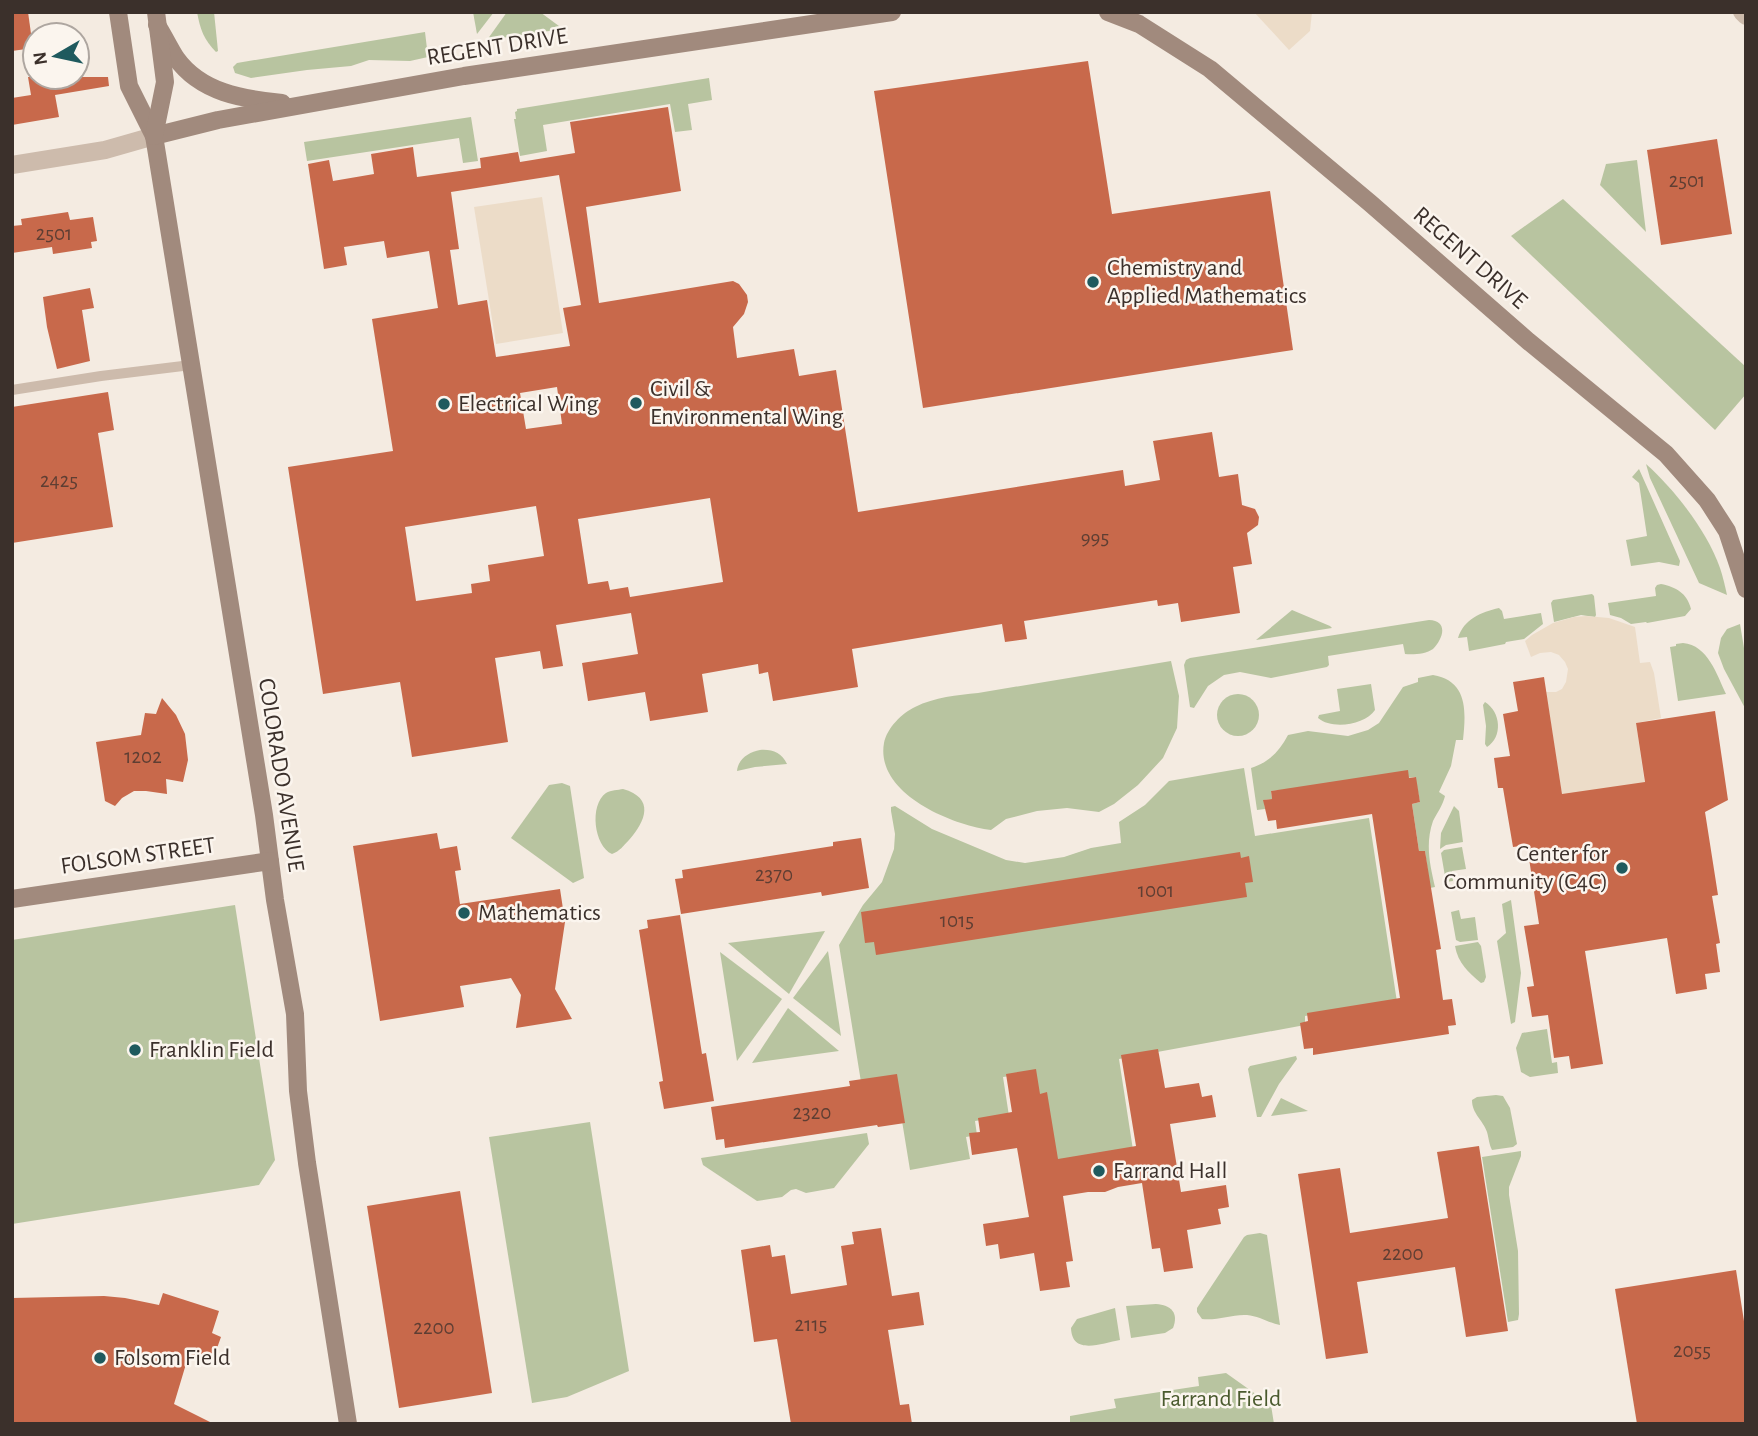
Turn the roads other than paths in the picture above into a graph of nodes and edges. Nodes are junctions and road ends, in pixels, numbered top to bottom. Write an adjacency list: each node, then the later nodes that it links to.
1 (118, 12): 6 (street, COLORADO AVENUE)
2 (892, 12): 5 (street, REGENT DRIVE)
3 (1108, 12): 10 (street, REGENT DRIVE)
4 (157, 19): 5 (street); 6 (street, COLORADO AVENUE)
5 (301, 105): 6 (street, REGENT DRIVE)
6 (154, 136): 7 (street); 8 (street, COLORADO AVENUE)
7 (12, 165)
8 (191, 365): 9 (lane); 11 (street, COLORADO AVENUE)
9 (12, 390)
10 (1744, 581)
11 (270, 861): 12 (street, FOLSOM STREET); 13 (street, COLORADO AVENUE)
12 (12, 899)
13 (348, 1424)

